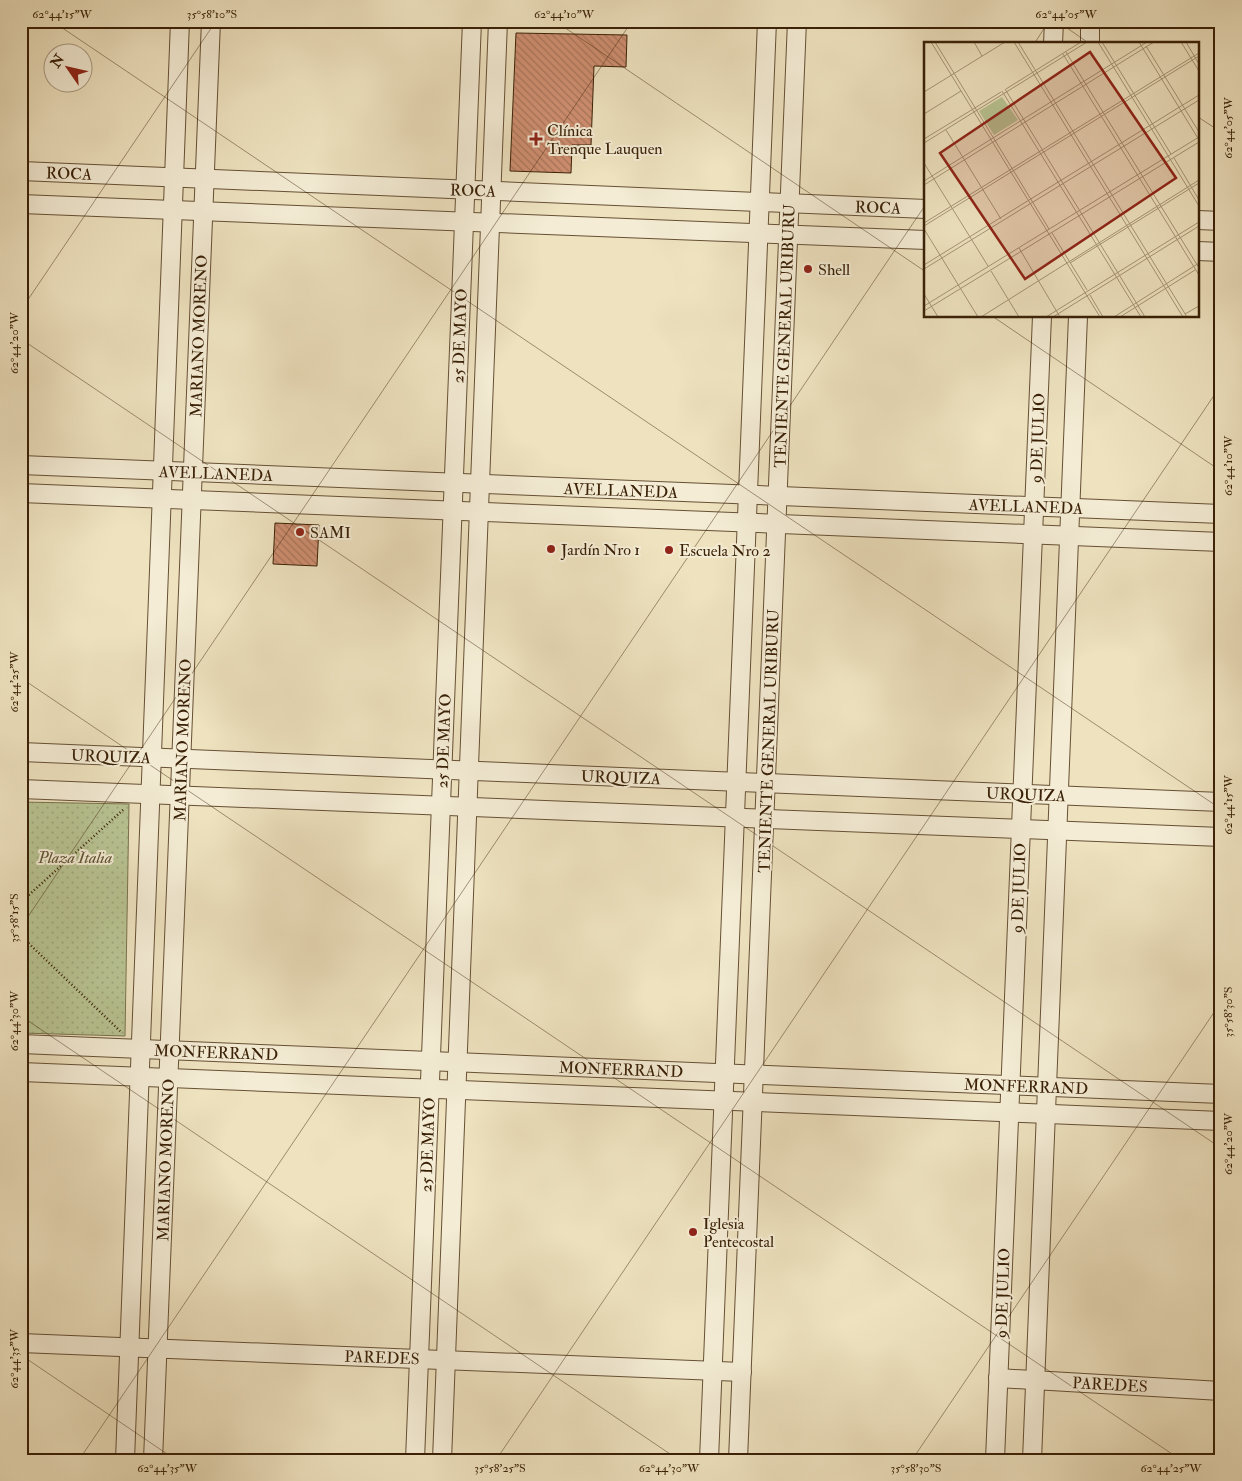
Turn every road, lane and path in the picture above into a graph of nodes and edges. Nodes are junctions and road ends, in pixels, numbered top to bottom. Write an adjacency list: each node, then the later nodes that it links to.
1 (180, 21): 12 (street, MARIANO MORENO)
2 (210, 21): 13 (street, MARIANO MORENO)
3 (472, 21): 14 (street, 25 DE MAYO)
4 (498, 21): 15 (street, 25 DE MAYO)
5 (767, 21): 16 (street, TENIENTE GENERAL URIBURU)
6 (797, 21): 17 (street, TENIENTE GENERAL URIBURU)
7 (1054, 21): 9 (street)
8 (1090, 21): 10 (street)
9 (1053, 42)
10 (1090, 42)
11 (21, 171): 12 (street, ROCA)
12 (174, 178): 13 (street, ROCA); 20 (street, MARIANO MORENO)
13 (204, 179): 14 (street, ROCA); 21 (street, MARIANO MORENO)
14 (465, 190): 15 (street, ROCA); 24 (street, 25 DE MAYO)
15 (491, 191): 16 (street, ROCA); 25 (street, 25 DE MAYO)
16 (760, 202): 17 (street, ROCA); 26 (street, TENIENTE GENERAL URIBURU)
17 (790, 203): 19 (street, ROCA); 27 (street, TENIENTE GENERAL URIBURU)
18 (21, 204): 20 (street, ROCA)
19 (924, 208)
20 (173, 210): 21 (street, ROCA); 34 (street, MARIANO MORENO)
21 (203, 212): 24 (street, ROCA); 35 (street, MARIANO MORENO)
22 (1200, 220): 23 (street)
23 (1221, 221)
24 (464, 222): 25 (street, ROCA); 36 (street, 25 DE MAYO)
25 (490, 223): 26 (street, ROCA); 37 (street, 25 DE MAYO)
26 (758, 234): 27 (street, ROCA); 39 (street, TENIENTE GENERAL URIBURU)
27 (788, 235): 28 (street, ROCA); 40 (street, TENIENTE GENERAL URIBURU)
28 (924, 240)
29 (1200, 251): 30 (street)
30 (1221, 252)
31 (1042, 318): 43 (street, 9 DE JULIO)
32 (1078, 318): 44 (street)
33 (21, 465): 34 (street, AVELLANEDA)
34 (163, 470): 35 (street, AVELLANEDA); 41 (street, MARIANO MORENO)
35 (193, 472): 36 (street, AVELLANEDA); 42 (street, MARIANO MORENO)
36 (454, 482): 37 (street, AVELLANEDA); 45 (street, 25 DE MAYO)
37 (480, 484): 39 (street, AVELLANEDA); 46 (street, 25 DE MAYO)
38 (21, 493): 41 (street, AVELLANEDA)
39 (748, 495): 40 (street, AVELLANEDA); 48 (street, TENIENTE GENERAL URIBURU)
40 (778, 496): 43 (street, AVELLANEDA); 49 (street, TENIENTE GENERAL URIBURU)
41 (162, 499): 42 (street, AVELLANEDA); 54 (street, MARIANO MORENO)
42 (192, 500): 45 (street, AVELLANEDA); 55 (street, MARIANO MORENO)
43 (1034, 507): 44 (street, AVELLANEDA); 50 (street, 9 DE JULIO)
44 (1071, 508): 47 (street, AVELLANEDA); 51 (street)
45 (452, 511): 46 (street, AVELLANEDA); 56 (street, 25 DE MAYO)
46 (479, 512): 48 (street, AVELLANEDA); 57 (street, 25 DE MAYO)
47 (1221, 514)
48 (747, 523): 49 (street, AVELLANEDA); 58 (street, TENIENTE GENERAL URIBURU)
49 (776, 524): 50 (street, AVELLANEDA); 59 (street, TENIENTE GENERAL URIBURU)
50 (1033, 534): 51 (street, AVELLANEDA); 62 (street, 9 DE JULIO)
51 (1070, 536): 52 (street, AVELLANEDA); 64 (street)
52 (1221, 542)
53 (21, 752): 54 (street, URQUIZA)
54 (152, 758): 55 (street, URQUIZA); 61 (street, MARIANO MORENO)
55 (181, 759): 56 (street, URQUIZA); 63 (street, MARIANO MORENO)
56 (442, 770): 57 (street, URQUIZA); 67 (street, 25 DE MAYO)
57 (468, 771): 58 (street, URQUIZA); 68 (street, 25 DE MAYO)
58 (736, 782): 59 (street, URQUIZA); 69 (street, TENIENTE GENERAL URIBURU)
59 (766, 783): 62 (street, URQUIZA); 70 (street, TENIENTE GENERAL URIBURU)
60 (21, 788): 61 (street)
61 (150, 794): 63 (street); 78 (street, MARIANO MORENO)
62 (1022, 794): 64 (street, URQUIZA); 71 (street, 9 DE JULIO)
63 (180, 795): 67 (street); 79 (street, MARIANO MORENO)
64 (1059, 796): 65 (street, URQUIZA); 72 (street)
65 (1221, 802)
66 (129, 804): 74 (path)
67 (441, 805): 68 (street); 80 (street, 25 DE MAYO)
68 (467, 806): 69 (street); 81 (street, 25 DE MAYO)
69 (735, 817): 70 (street); 83 (street, TENIENTE GENERAL URIBURU)
70 (765, 818): 71 (street); 84 (street, TENIENTE GENERAL URIBURU)
71 (1021, 829): 72 (street); 87 (street, 9 DE JULIO)
72 (1058, 830): 73 (street); 88 (street)
73 (1221, 837)
74 (21, 902)
75 (21, 936): 76 (path)
76 (125, 1036)
77 (21, 1044): 78 (street, MONFERRAND)
78 (141, 1049): 79 (street, MONFERRAND); 85 (street, MARIANO MORENO)
79 (170, 1050): 80 (street, MONFERRAND); 86 (street, MARIANO MORENO)
80 (431, 1061): 81 (street, MONFERRAND); 89 (street, 25 DE MAYO)
81 (457, 1062): 83 (street, MONFERRAND); 90 (street, 25 DE MAYO)
82 (21, 1072): 85 (street, MONFERRAND)
83 (724, 1074): 84 (street, MONFERRAND); 92 (street, TENIENTE GENERAL URIBURU)
84 (754, 1075): 87 (street, MONFERRAND); 93 (street, TENIENTE GENERAL URIBURU)
85 (140, 1076): 86 (street, MONFERRAND); 98 (street, MARIANO MORENO)
86 (169, 1078): 89 (street, MONFERRAND); 99 (street, MARIANO MORENO)
87 (1010, 1086): 88 (street, MONFERRAND); 94 (street, 9 DE JULIO)
88 (1047, 1087): 91 (street, MONFERRAND); 95 (street)
89 (429, 1088): 90 (street, MONFERRAND); 100 (street, 25 DE MAYO)
90 (456, 1090): 92 (street, MONFERRAND); 101 (street, 25 DE MAYO)
91 (1221, 1094)
92 (723, 1101): 93 (street, MONFERRAND); 102 (street, TENIENTE GENERAL URIBURU)
93 (753, 1102): 94 (street, MONFERRAND); 103 (street, TENIENTE GENERAL URIBURU)
94 (1009, 1112): 95 (street, MONFERRAND); 104 (street, 9 DE JULIO)
95 (1046, 1114): 96 (street, MONFERRAND); 105 (street)
96 (1221, 1121)
97 (21, 1343): 98 (street, PAREDES)
98 (129, 1348): 99 (street, PAREDES); 107 (street, MARIANO MORENO)
99 (158, 1349): 100 (street, PAREDES); 108 (street, MARIANO MORENO)
100 (419, 1359): 101 (street, PAREDES); 109 (street, 25 DE MAYO)
101 (446, 1360): 102 (street, PAREDES); 110 (street, 25 DE MAYO)
102 (713, 1370): 103 (street, PAREDES); 111 (street, TENIENTE GENERAL URIBURU)
103 (742, 1372): 112 (street, TENIENTE GENERAL URIBURU)
104 (998, 1378): 105 (street, PAREDES); 113 (street, 9 DE JULIO)
105 (1035, 1380): 106 (street, PAREDES); 114 (street)
106 (1221, 1391)
107 (125, 1460)
108 (154, 1460)
109 (415, 1460)
110 (442, 1460)
111 (709, 1460)
112 (738, 1460)
113 (995, 1460)
114 (1032, 1460)

